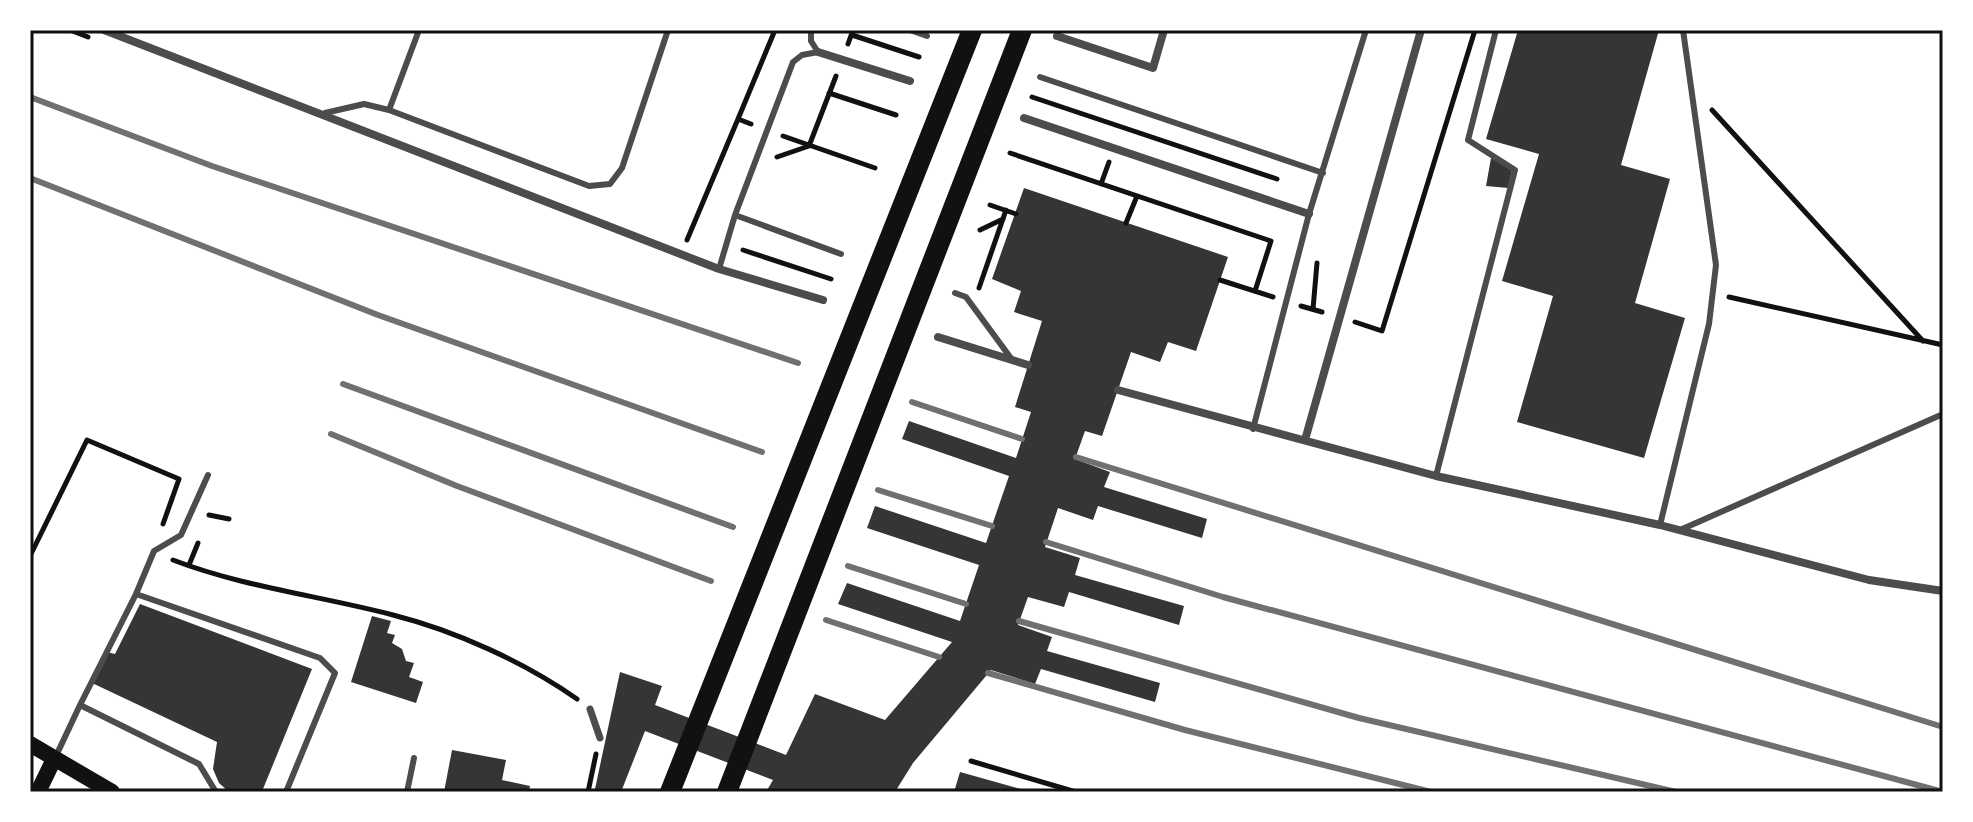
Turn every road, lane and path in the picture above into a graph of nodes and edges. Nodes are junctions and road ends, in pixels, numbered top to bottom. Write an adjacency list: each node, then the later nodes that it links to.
1 (104, 30): 26 (street)
2 (419, 30): 25 (lane)
3 (668, 30): 25 (lane)
4 (811, 30): 17 (lane)
5 (910, 30): 15 (lane)
6 (972, 30): 89 (main road)
7 (1022, 30): 90 (main road)
8 (1164, 30): 16 (street)
9 (1366, 30): 31 (lane)
10 (1421, 30): 53 (street)
11 (1475, 30): 53 (path)
12 (1496, 30): 64 (lane)
13 (1683, 30): 22 (lane)
14 (852, 32): 18 (path); 19 (path)
15 (927, 36)
16 (1057, 36)
17 (818, 52): 19 (street); 38 (lane)
18 (919, 57)
19 (842, 59): 21 (street); 23 (path)
20 (1040, 77): 31 (lane)
21 (910, 81)
22 (1690, 85): 49 (lane); 55 (path)
23 (829, 93): 27 (path); 30 (path)
24 (1032, 97): 32 (path)
25 (389, 110): 26 (lane)
26 (325, 113): 44 (street)
27 (896, 115)
28 (1024, 118): 37 (street)
29 (1010, 153): 33 (path)
30 (773, 169)
31 (1323, 173): 37 (lane)
32 (1277, 179)
33 (1137, 196): 40 (path); 47 (path)
34 (990, 205): 35 (path)
35 (1006, 210): 36 (path); 39 (path)
36 (1016, 214)
37 (1309, 214): 52 (lane)
38 (735, 215): 41 (lane); 44 (lane)
39 (1003, 219): 42 (path); 50 (path)
40 (1126, 223)
41 (752, 224): 43 (lane); 45 (path)
42 (980, 230)
43 (841, 254)
44 (719, 269): 51 (street)
45 (831, 279)
46 (1220, 280): 47 (path)
47 (1255, 291): 52 (path)
48 (955, 293): 50 (lane)
49 (1713, 294): 55 (path); 66 (lane)
50 (966, 297): 57 (lane)
51 (823, 300)
52 (1286, 301): 53 (path); 61 (lane)
53 (1339, 317): 62 (street)
54 (938, 337): 57 (street)
55 (1923, 341): 56 (path)
56 (1943, 345)
57 (1013, 361): 58 (street)
58 (1028, 365)
59 (1118, 390): 61 (street)
60 (1943, 414): 68 (lane)
61 (1253, 429): 62 (street)
62 (1305, 440): 64 (street)
63 (208, 475): 70 (lane)
64 (1436, 476): 66 (street)
65 (229, 519): 67 (path)
66 (1660, 525): 68 (street)
67 (205, 526)
68 (1680, 530): 73 (street)
69 (199, 539): 72 (path)
70 (154, 551): 71 (path); 72 (path); 74 (lane)
71 (31, 555)
72 (189, 565): 75 (path)
73 (1943, 591)
74 (136, 594): 76 (lane); 86 (lane)
75 (570, 694)
76 (80, 705): 81 (lane); 85 (lane)
77 (590, 709): 78 (street)
78 (600, 738): 88 (path)
79 (30, 744): 81 (main road)
80 (414, 758): 87 (lane)
81 (54, 759): 83 (main road); 84 (main road)
82 (971, 761): 91 (path)
83 (38, 792)
84 (112, 792)
85 (216, 792)
86 (286, 792)
87 (407, 792)
88 (588, 792)
89 (670, 792)
90 (727, 792)
91 (1076, 792)

